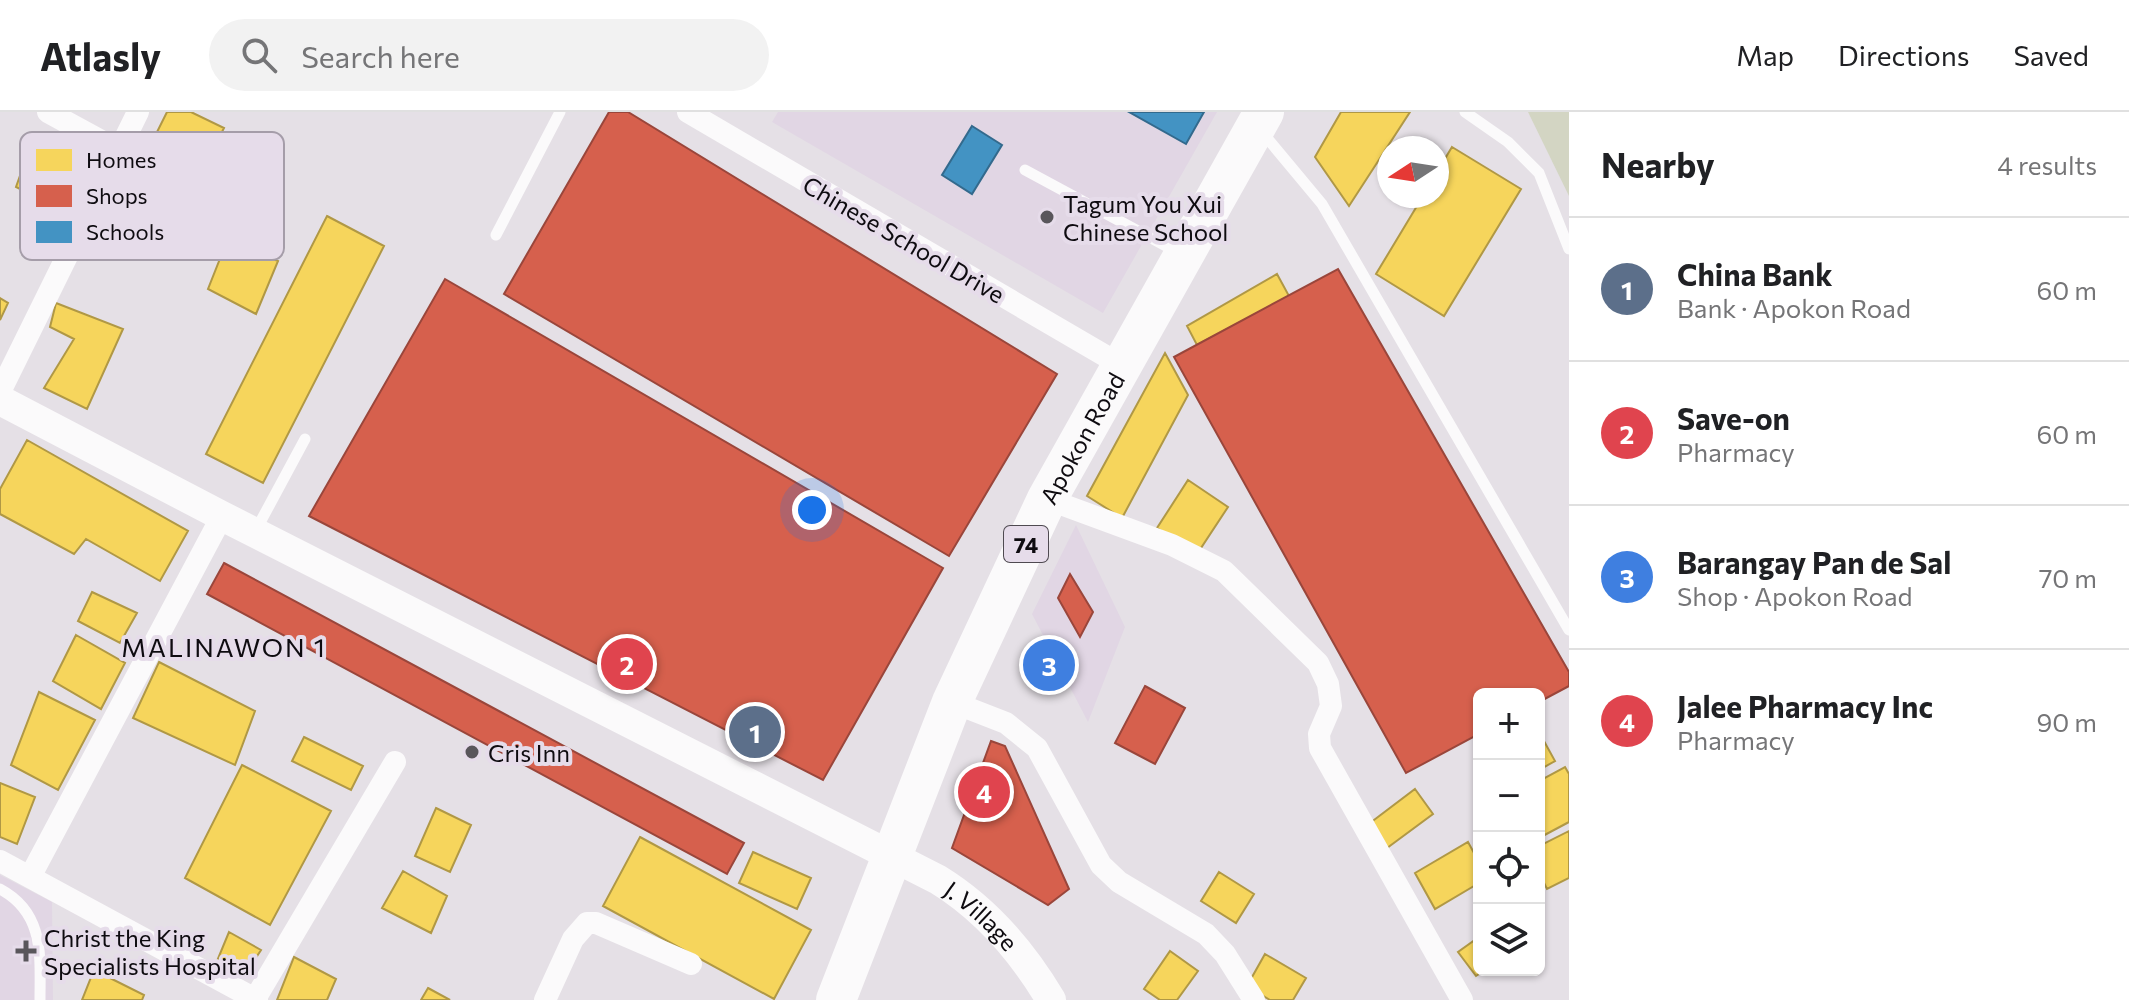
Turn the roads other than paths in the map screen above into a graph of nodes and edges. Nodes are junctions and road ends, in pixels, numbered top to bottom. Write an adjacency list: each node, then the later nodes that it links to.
1 (48, 112): 7 (street)
2 (138, 112): 8 (street)
3 (560, 112): 10 (lane)
4 (688, 112): 14 (street, Chinese School Drive)
5 (1465, 112): 11 (lane)
6 (1260, 119): 12 (highway, Apokon Road / 74); 21 (lane)
7 (86, 132)
8 (128, 132)
9 (1025, 170): 12 (lane)
10 (496, 235)
11 (1569, 249)
12 (1183, 256): 14 (highway, Apokon Road / 74)
13 (65, 260): 15 (street)
14 (1121, 365): 18 (highway, Apokon Road / 74)
15 (0, 392)
16 (0, 400): 19 (street, J. Village)
17 (305, 439): 20 (lane)
18 (1047, 499): 22 (highway, Apokon Road / 74); 35 (street)
19 (222, 516): 20 (street, J. Village); 26 (street)
20 (255, 533): 24 (street, J. Village)
21 (1569, 630)
22 (952, 702): 24 (highway, Apokon Road / 74); 34 (street)
23 (395, 762): 30 (street)
24 (893, 855): 32 (highway, Apokon Road / 74); 33 (street, J. Village)
25 (0, 861): 26 (street)
26 (30, 877): 30 (street)
27 (0, 889): 29 (lane)
28 (691, 964): 31 (street)
29 (40, 1000)
30 (256, 1000)
31 (545, 1000)
32 (836, 1000)
33 (1051, 1000)
34 (1254, 1000)
35 (1462, 1000)

